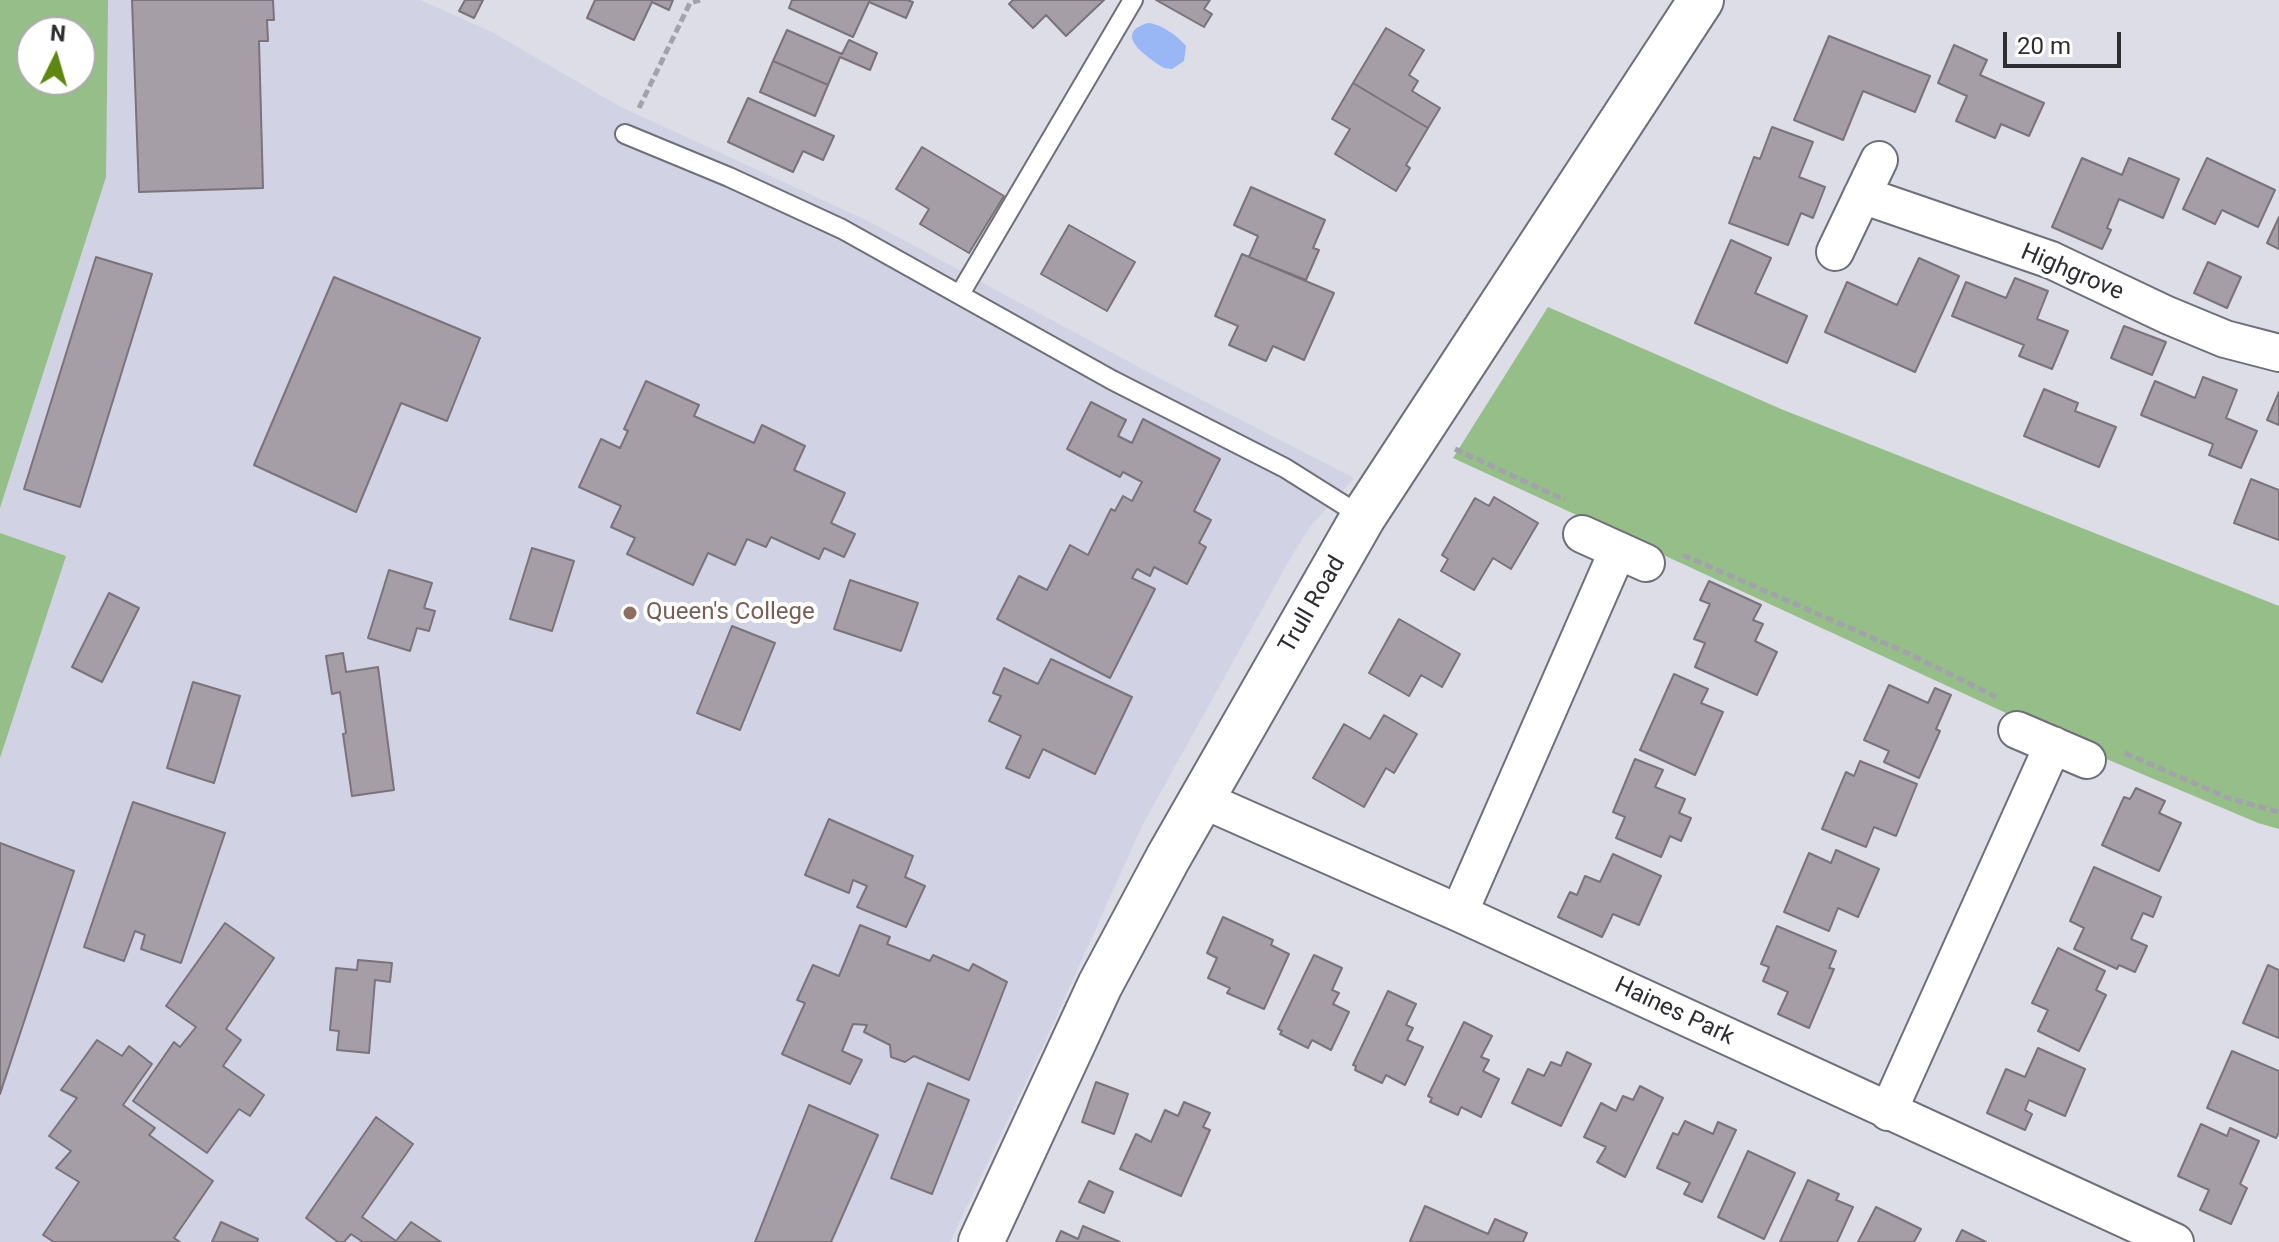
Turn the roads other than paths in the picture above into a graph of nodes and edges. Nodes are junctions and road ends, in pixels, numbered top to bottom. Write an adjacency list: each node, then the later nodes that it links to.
1 (1133, 0): 7 (lane)
2 (1701, 0): 9 (street, Trull Road)
3 (625, 134): 7 (lane)
4 (1879, 160): 5 (street)
5 (1862, 195): 6 (street); 8 (street, Highgrove)
6 (1835, 252)
7 (960, 294): 9 (lane)
8 (2279, 353)
9 (1363, 517): 14 (street, Trull Road)
10 (1576, 518): 15 (street)
11 (2017, 730): 12 (street)
12 (2053, 745): 13 (street); 16 (street)
13 (2102, 755)
14 (1201, 799): 15 (street, Haines Park); 17 (street, Trull Road)
15 (1459, 913): 16 (street, Haines Park)
16 (1888, 1112): 18 (street, Haines Park)
17 (981, 1242)
18 (2175, 1242)

